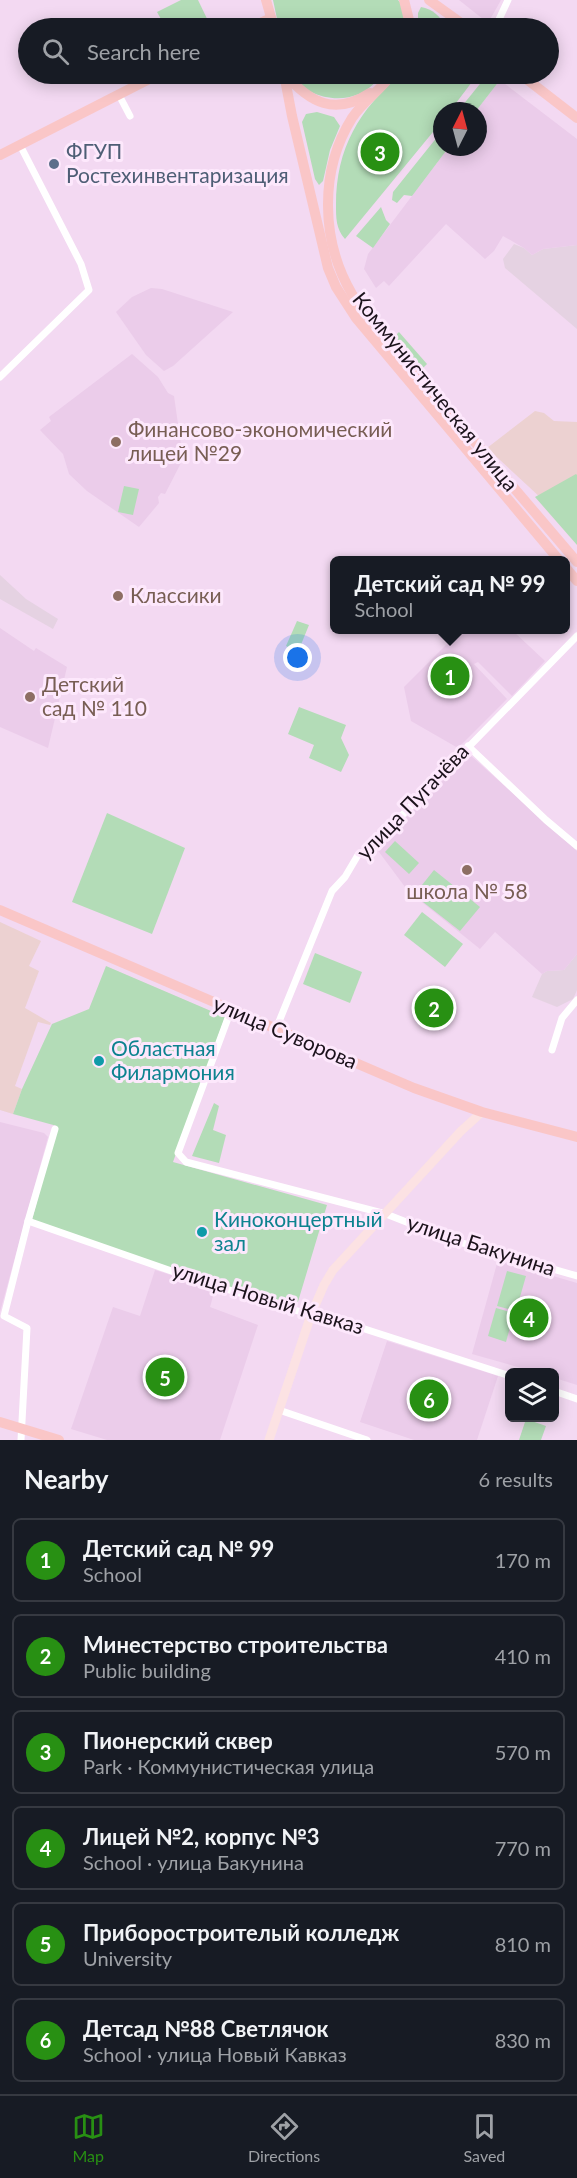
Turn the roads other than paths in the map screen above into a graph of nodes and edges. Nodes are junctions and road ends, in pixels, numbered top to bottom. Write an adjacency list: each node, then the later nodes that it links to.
1 (266, 0): 6 (main road)
2 (404, 0): 7 (main road)
3 (429, 0): 5 (main road)
4 (508, 0): 10 (street)
5 (447, 14): 8 (main road); 9 (main road)
6 (271, 18)
7 (408, 18)
8 (448, 18)
9 (453, 18)
10 (500, 18)
11 (140, 84): 17 (main road)
12 (287, 84): 23 (main road, Коммунистическая улица)
13 (294, 84): 14 (main road)
14 (381, 84)
15 (384, 84): 24 (main road, Коммунистическая улица)
16 (532, 84): 19 (main road)
17 (119, 95): 18 (street); 20 (main road)
18 (130, 116)
19 (577, 118)
20 (20, 145): 21 (main road); 22 (street)
21 (0, 155)
22 (0, 377)
23 (555, 556)
24 (577, 562)
25 (577, 636): 26 (street, улица Пугачёва)
26 (468, 746): 27 (street); 31 (street, улица Пугачёва)
27 (577, 846)
28 (0, 910): 30 (main road, улица Суворова)
29 (577, 1000): 32 (street)
30 (231, 1010): 31 (main road, улица Суворова); 36 (street, улица Бакунина)
31 (276, 1029): 33 (main road, улица Суворова)
32 (552, 1050)
33 (482, 1112): 35 (main road, улица Суворова); 36 (street)
34 (55, 1129): 37 (street)
35 (577, 1137)
36 (386, 1214): 38 (street, улица Бакунина); 39 (street)
37 (28, 1221): 39 (street, улица Новый Кавказ); 45 (street)
38 (577, 1276)
39 (311, 1315): 40 (street, улица Новый Кавказ); 43 (street)
40 (505, 1374)
41 (559, 1392): 42 (street)
42 (577, 1399)
43 (279, 1410): 48 (street); 49 (street)
44 (0, 1422): 45 (main road)
45 (21, 1428): 46 (street); 47 (main road)
46 (21, 1440)
47 (59, 1440)
48 (269, 1440)
49 (368, 1440)

